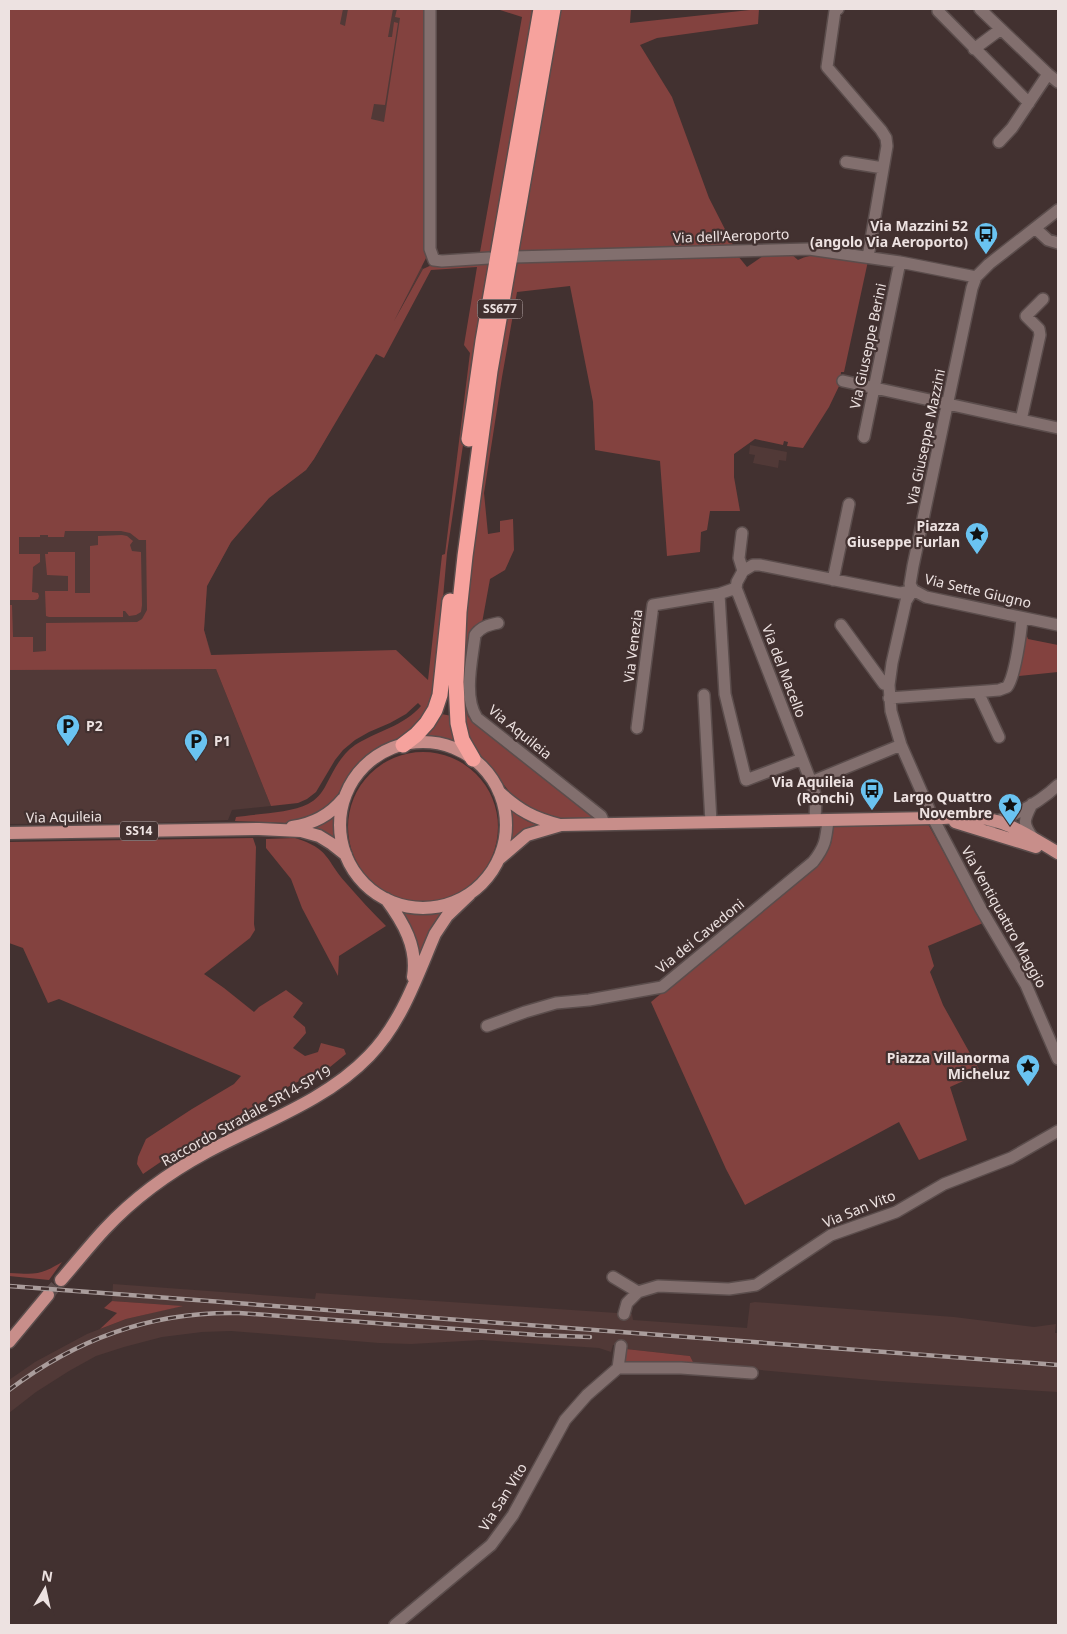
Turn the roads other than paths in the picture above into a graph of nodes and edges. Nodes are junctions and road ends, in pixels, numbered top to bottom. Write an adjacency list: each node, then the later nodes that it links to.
1 (430, 9): 20 (street)
2 (541, 9): 47 (highway, SS677)
3 (552, 9): 49 (highway, SS677)
4 (838, 9): 14 (street)
5 (980, 9): 7 (street)
6 (938, 11): 8 (street)
7 (1001, 29): 8 (street); 9 (street)
8 (974, 48): 11 (street)
9 (1048, 74): 10 (street); 11 (street)
10 (1058, 82)
11 (1029, 103): 12 (street)
12 (999, 142)
13 (846, 162): 14 (street)
14 (883, 168): 19 (street)
15 (1058, 210): 16 (street)
16 (1035, 228): 17 (street); 22 (street)
17 (1058, 243)
18 (514, 257): 19 (street, Via dell'Aeroporto)
19 (868, 257): 21 (street, Via dell'Aeroporto)
20 (489, 258)
21 (900, 262): 22 (street, Via dell'Aeroporto); 25 (street, Via Giuseppe Berini)
22 (976, 277): 26 (street, Via Giuseppe Mazzini)
23 (1043, 299): 27 (street)
24 (843, 381): 25 (street)
25 (875, 388): 26 (street); 29 (street, Via Giuseppe Berini)
26 (949, 404): 27 (street); 35 (street, Via Giuseppe Mazzini)
27 (1021, 420): 28 (street)
28 (1058, 428)
29 (864, 437)
30 (849, 504): 33 (street)
31 (742, 533): 32 (street)
32 (742, 571): 33 (street, Via Sette Giugno); 34 (street)
33 (833, 580): 35 (street, Via Sette Giugno)
34 (736, 588): 36 (street, Via Venezia); 50 (street, Via del Macello)
35 (913, 590): 38 (street, Via Sette Giugno); 41 (street, Via Giuseppe Mazzini)
36 (719, 594): 45 (street, Via Venezia); 50 (street)
37 (498, 623): 62 (street, Via Aquileia)
38 (1022, 623): 40 (street, Via Sette Giugno); 42 (street)
39 (841, 625): 41 (street)
40 (1058, 625)
41 (889, 685): 44 (street, Via Giuseppe Mazzini)
42 (978, 692): 44 (street); 46 (street)
43 (704, 695): 60 (street)
44 (889, 698): 48 (street, Via Giuseppe Mazzini)
45 (637, 728)
46 (999, 737)
47 (402, 745): 49 (main road, SS14); 54 (main road, SS14)
48 (902, 745): 51 (street); 56 (street, Via Giuseppe Mazzini)
49 (473, 759): 53 (main road, SS14)
50 (802, 759): 51 (street, Via del Macello)
51 (811, 782): 57 (street, Via del Macello)
52 (1058, 785): 55 (street)
53 (499, 792): 63 (main road, SS14); 69 (main road, SS14)
54 (345, 796): 64 (main road, Via Aquileia / SS14); 68 (main road, SS14)
55 (1032, 804): 59 (street); 66 (street)
56 (933, 818): 58 (main road); 59 (main road); 61 (main road); 74 (street, Via Ventiquattro Maggio)
57 (814, 820): 58 (main road); 60 (main road)
58 (828, 820): 73 (street, Via dei Cavedoni)
59 (996, 821): 61 (street); 66 (main road)
60 (711, 822): 62 (main road)
61 (956, 822): 67 (main road)
62 (604, 823): 63 (main road, SS14)
63 (561, 825): 69 (main road, SS14)
64 (270, 829): 65 (main road, Via Aquileia / SS14); 68 (main road, Via Aquileia / SS14)
65 (9, 833)
66 (1033, 838): 67 (main road)
67 (1058, 854)
68 (346, 855): 71 (main road, SS14)
69 (499, 859): 70 (main road, SS14)
70 (469, 894): 71 (main road, SS14); 72 (main road, Raccordo Stradale SR14-SP19)
71 (386, 899): 72 (main road, Raccordo Stradale SR14-SP19)
72 (411, 988): 77 (main road, Raccordo Stradale SR14-SP19)
73 (487, 1026)
74 (1058, 1059)
75 (1058, 1131): 78 (street, Via San Vito)
76 (613, 1277): 78 (street)
77 (61, 1280)
78 (638, 1292): 80 (street)
79 (48, 1295): 81 (main road)
80 (624, 1314)
81 (9, 1342)
82 (621, 1346): 83 (street)
83 (618, 1368): 84 (street); 85 (street, Via San Vito)
84 (752, 1373)
85 (395, 1625)

